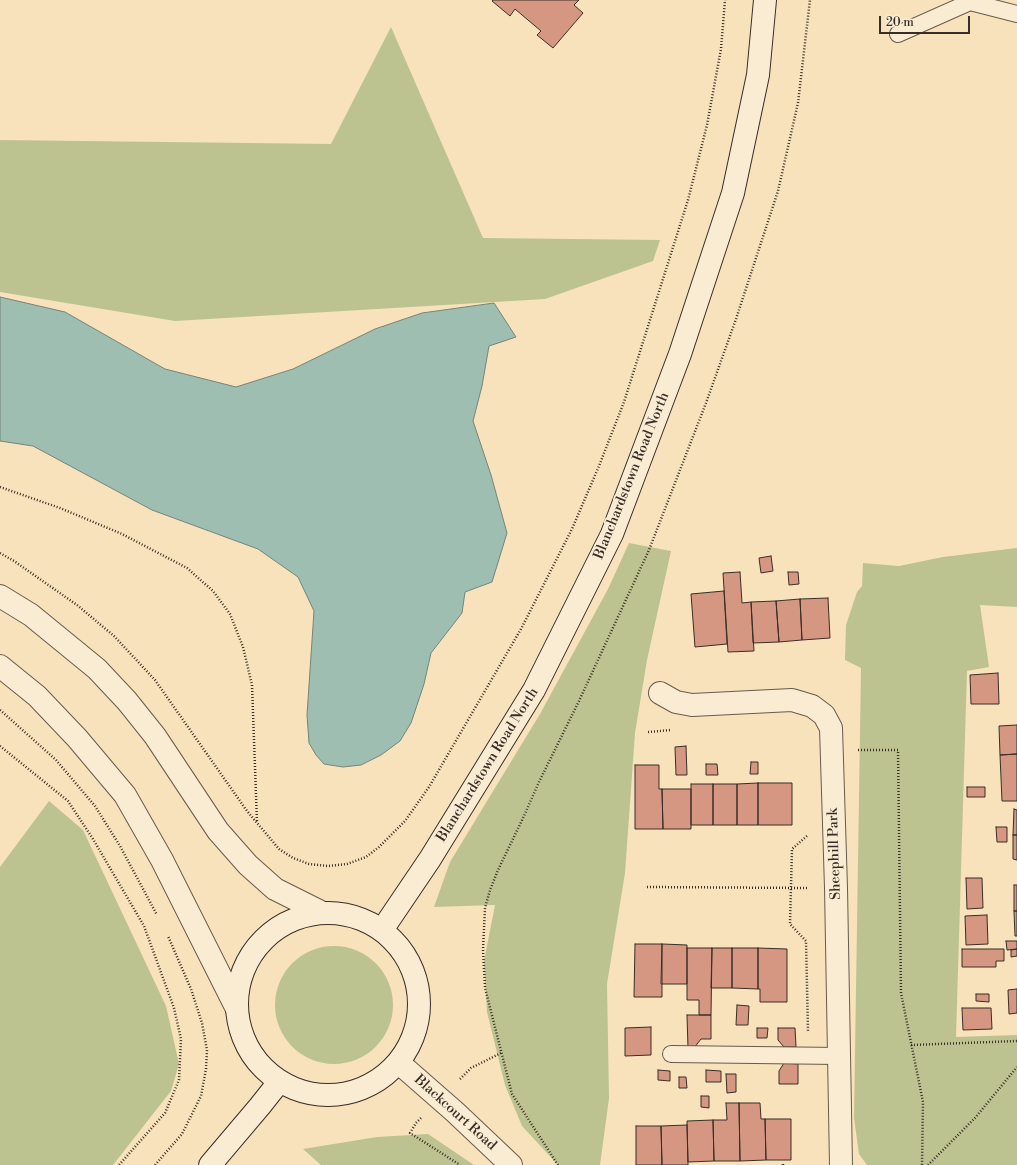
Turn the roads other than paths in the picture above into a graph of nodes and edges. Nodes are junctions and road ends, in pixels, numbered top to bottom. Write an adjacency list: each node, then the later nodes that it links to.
1 (765, 0): 9 (main road, Blanchardstown Road North)
2 (971, 1): 3 (lane); 4 (lane)
3 (1017, 14)
4 (898, 34)
5 (0, 596): 8 (main road)
6 (0, 666): 10 (main road)
7 (660, 693): 12 (main road, Sheephill Park)
8 (323, 913): 9 (main road); 10 (main road)
9 (382, 930): 13 (main road)
10 (236, 1007): 14 (main road)
11 (672, 1054): 12 (lane)
12 (839, 1056): 17 (main road, Sheephill Park)
13 (399, 1062): 14 (main road); 16 (main road, Blackcourt Road)
14 (279, 1082): 15 (main road)
15 (210, 1165)
16 (511, 1165)
17 (841, 1165)

